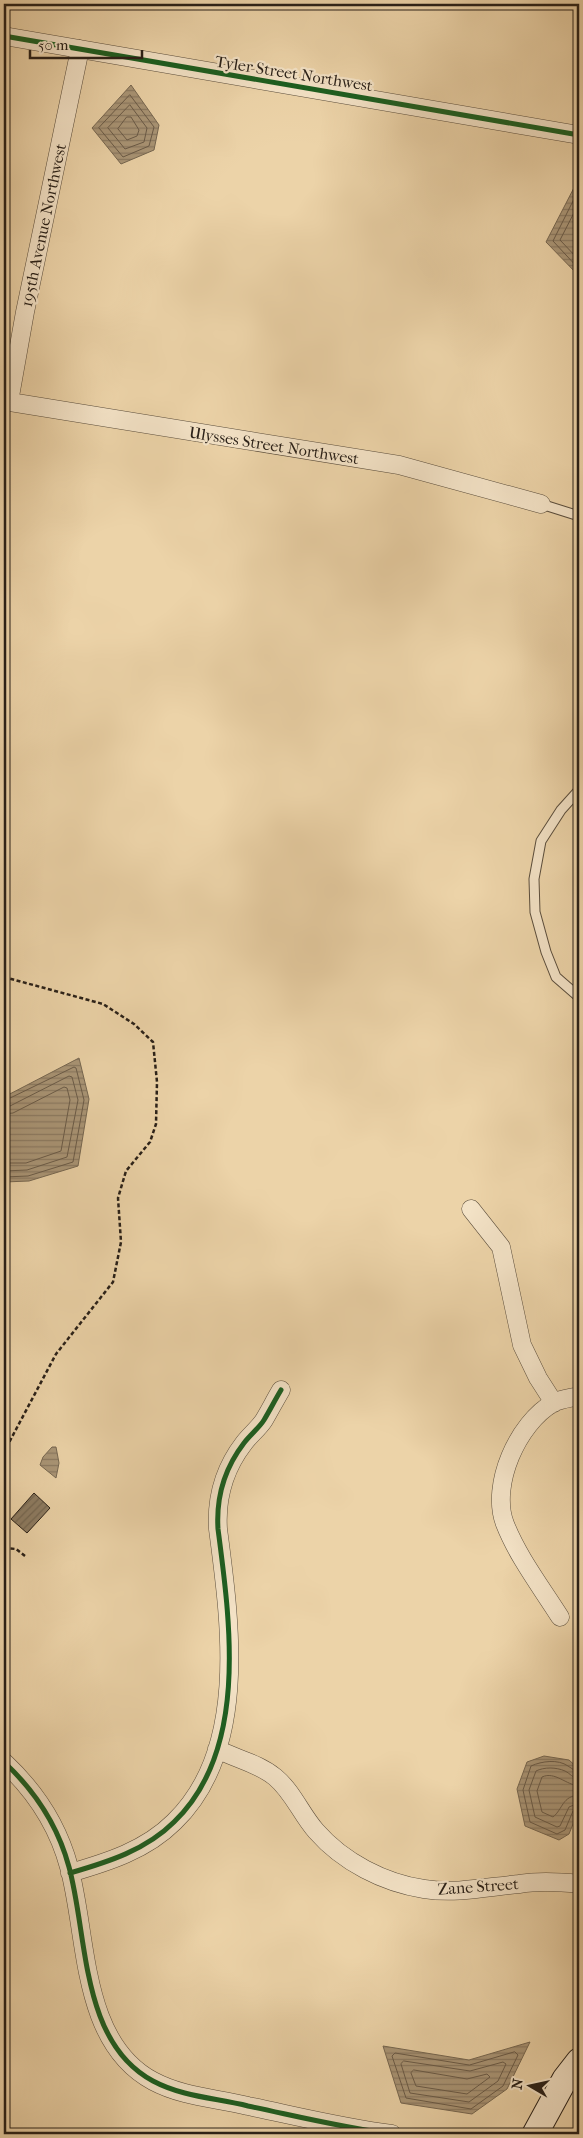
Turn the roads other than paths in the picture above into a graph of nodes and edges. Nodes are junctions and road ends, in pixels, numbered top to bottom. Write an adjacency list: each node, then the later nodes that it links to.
1 (4, 36): 2 (street, Tyler Street Northwest)
2 (80, 49): 3 (street, Tyler Street Northwest); 4 (street, 195th Avenue Northwest)
3 (579, 135)
4 (7, 402): 5 (street, Ulysses Street Northwest)
5 (541, 504): 6 (lane)
6 (579, 516)
7 (579, 790): 8 (lane)
8 (579, 997)
9 (472, 1209): 12 (street)
10 (280, 1390): 14 (street)
11 (579, 1396): 12 (street)
12 (554, 1403): 13 (street)
13 (560, 1617)
14 (217, 1749): 16 (street); 17 (street, Zane Street)
15 (4, 1762): 16 (street)
16 (70, 1873): 19 (street)
17 (579, 1884)
18 (579, 2061): 20 (street)
19 (392, 2134)
20 (534, 2134)

